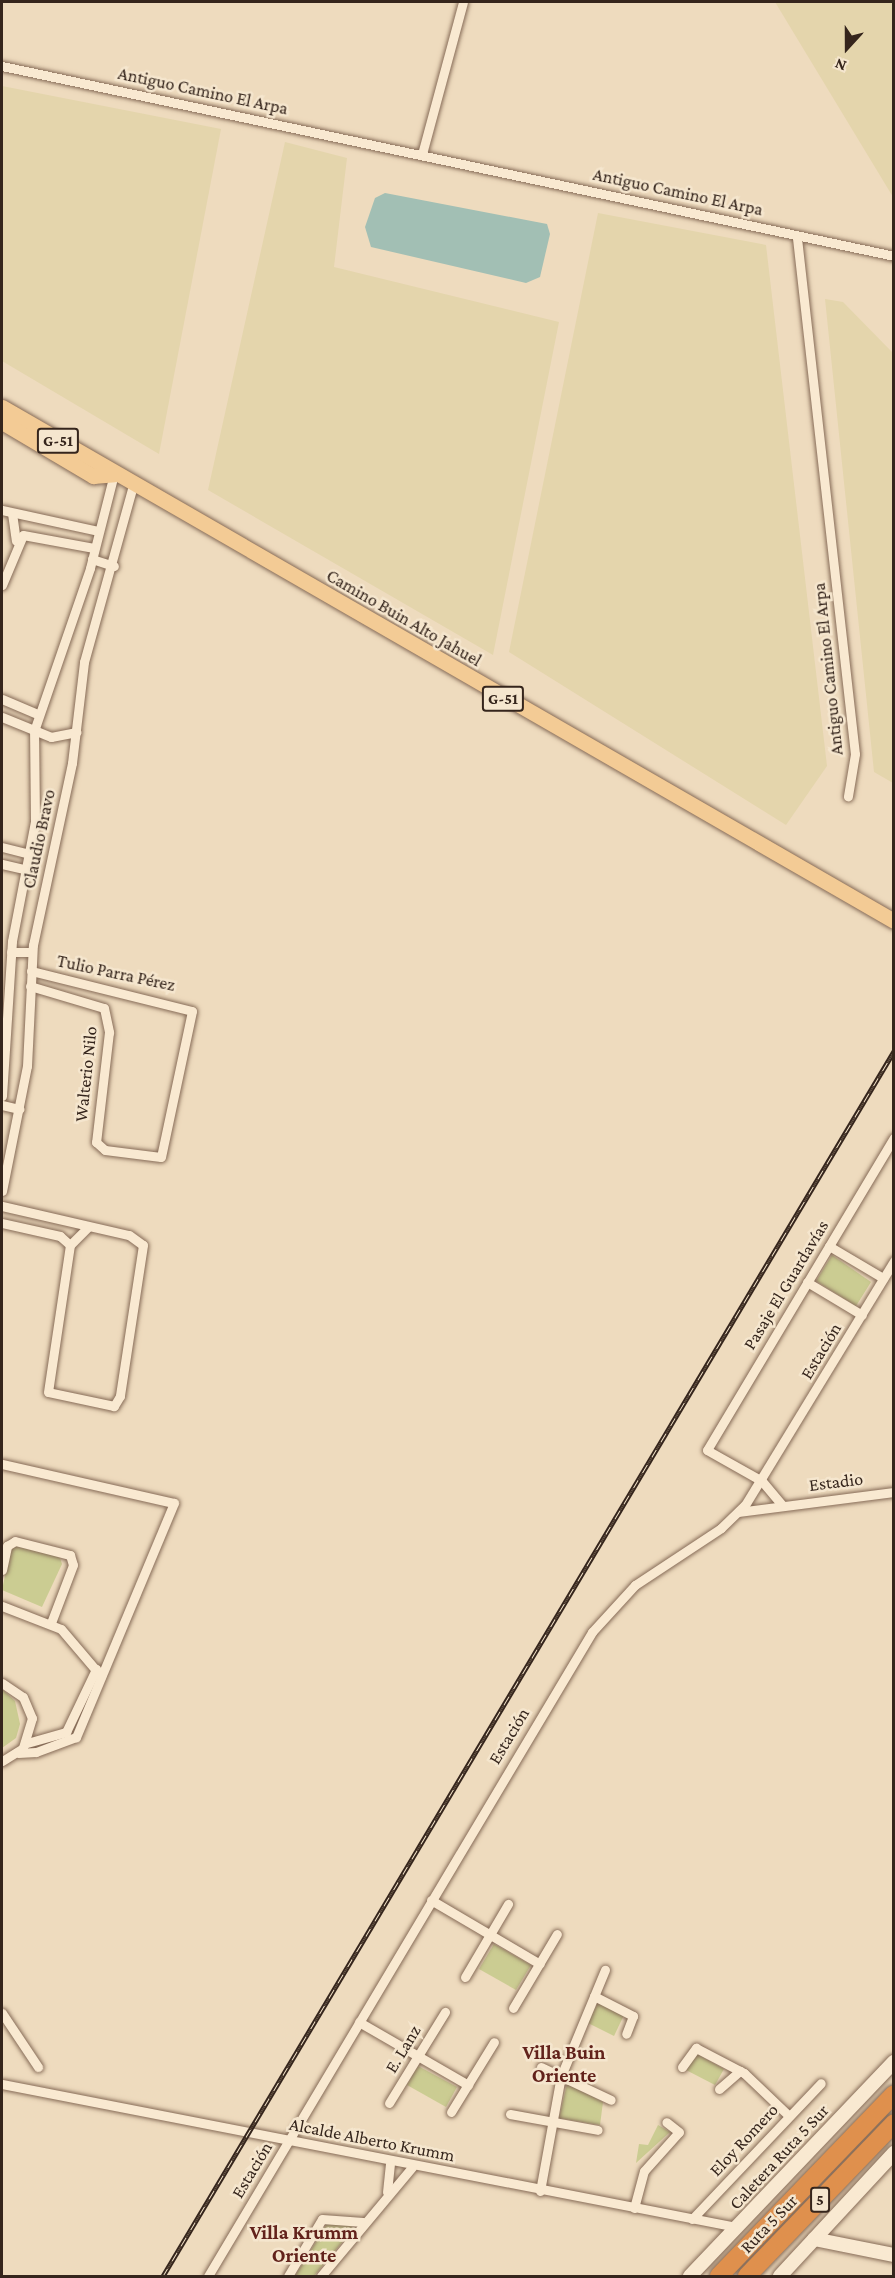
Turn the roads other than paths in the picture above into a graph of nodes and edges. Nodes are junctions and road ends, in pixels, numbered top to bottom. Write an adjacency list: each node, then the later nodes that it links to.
1 (464, 2): 3 (street)
2 (2, 66): 3 (street, Antiguo Camino El Arpa)
3 (422, 154): 4 (street, Antiguo Camino El Arpa)
4 (797, 238): 5 (street); 23 (street, Antiguo Camino El Arpa)
5 (894, 256)
6 (2, 407): 8 (main road, Camino Buin Alto Jahuel / G-51)
7 (2, 422): 8 (main road, Camino Buin Alto Jahuel / G-51)
8 (114, 474): 9 (main road, Camino Buin Alto Jahuel / G-51); 12 (street, Claudio Bravo)
9 (133, 485): 16 (street, Claudio Bravo); 28 (main road, Camino Buin Alto Jahuel / G-51)
10 (2, 510): 11 (street)
11 (12, 513): 12 (street); 13 (street)
12 (98, 531): 14 (street, Claudio Bravo)
13 (16, 541): 14 (street); 17 (street)
14 (94, 548): 15 (street, Claudio Bravo)
15 (92, 559): 16 (street); 19 (street, Claudio Bravo)
16 (114, 566): 22 (street, Claudio Bravo)
17 (2, 585)
18 (2, 699): 19 (street)
19 (38, 714): 21 (street, Claudio Bravo)
20 (2, 717): 21 (street)
21 (34, 731): 22 (street); 25 (street, Claudio Bravo)
22 (76, 732): 30 (street, Claudio Bravo)
23 (848, 796)
24 (2, 848): 25 (street)
25 (30, 854): 27 (street, Claudio Bravo)
26 (2, 864): 27 (street)
27 (27, 870): 29 (street, Claudio Bravo)
28 (894, 921)
29 (11, 952): 30 (street); 34 (street, Claudio Bravo)
30 (32, 952): 31 (street, Claudio Bravo)
31 (31, 971): 32 (street, Claudio Bravo); 33 (street, Tulio Parra Pérez)
32 (30, 986): 35 (street, Walterio Nilo); 39 (street, Claudio Bravo)
33 (116, 990): 35 (street, Walterio Nilo); 41 (street, Tulio Parra Pérez)
34 (4, 1003): 36 (street, Claudio Bravo)
35 (104, 1008): 41 (street, Walterio Nilo)
36 (5, 1021): 37 (street, Claudio Bravo)
37 (2, 1096)
38 (2, 1105): 39 (street)
39 (20, 1109): 42 (street, Claudio Bravo)
40 (894, 1138): 49 (street, Pasaje El Guardavías)
41 (164, 1155)
42 (2, 1191)
43 (2, 1206): 44 (street)
44 (68, 1222): 46 (street); 47 (street)
45 (2, 1223): 47 (street)
46 (88, 1227): 48 (street); 48 (street)
47 (62, 1237): 48 (street)
48 (70, 1245)
49 (829, 1246): 51 (street); 52 (street, Pasaje El Guardavías)
50 (894, 1261): 51 (street, Estación)
51 (883, 1278): 53 (street, Estación)
52 (807, 1282): 53 (street); 55 (street, Pasaje El Guardavías)
53 (862, 1315): 55 (street, Estación)
54 (2, 1464): 62 (street)
55 (762, 1481): 57 (street); 58 (street, Estación)
56 (894, 1492): 57 (street, Estadio)
57 (782, 1505): 58 (street, Estadio)
58 (738, 1512): 67 (street, Estación)
59 (2, 1570): 61 (street)
60 (2, 1606): 61 (street)
61 (51, 1623): 62 (street)
62 (99, 1673): 64 (street); 65 (street)
63 (2, 1683): 64 (street)
64 (27, 1743): 65 (street)
65 (18, 1753): 66 (street)
66 (2, 1761)
67 (431, 1900): 70 (street); 78 (street, Estación)
68 (508, 1904): 70 (street)
69 (557, 1934): 71 (street)
70 (490, 1935): 71 (street); 73 (street)
71 (540, 1964): 75 (street)
72 (605, 1970): 74 (street)
73 (465, 1977)
74 (594, 1996): 79 (street); 87 (street)
75 (513, 2008)
76 (444, 2012): 81 (street, E. Lanz)
77 (2, 2013): 83 (street)
78 (359, 2022): 81 (street); 102 (street, Estación)
79 (626, 2034)
80 (494, 2042): 90 (street)
81 (418, 2056): 90 (street); 94 (street, E. Lanz)
82 (894, 2062): 111 (main road, Caletera Ruta 5 Sur)
83 (38, 2067)
84 (541, 2067): 87 (street)
85 (682, 2067): 86 (street)
86 (740, 2070): 91 (street); 97 (street)
87 (561, 2076): 93 (street); 98 (street)
88 (820, 2083): 97 (street, Eloy Romero)
89 (2, 2084): 102 (street, Alcalde Alberto Krumm)
90 (468, 2085): 95 (street)
91 (720, 2089)
92 (894, 2094): 118 (highway, Ruta 5 Sur / 5)
93 (611, 2100)
94 (389, 2103)
95 (451, 2112)
96 (510, 2114): 98 (street)
97 (789, 2116): 109 (street, Eloy Romero)
98 (553, 2122): 101 (street); 106 (street)
99 (666, 2122): 108 (street)
100 (894, 2123): 119 (highway, Ruta 5 Sur / 5)
101 (598, 2130)
102 (288, 2142): 104 (street, Alcalde Alberto Krumm); 114 (street, Estación)
103 (894, 2153): 112 (main road)
104 (390, 2163): 105 (street, Alcalde Alberto Krumm); 107 (street)
105 (412, 2167): 106 (street, Alcalde Alberto Krumm); 107 (street)
106 (540, 2191): 108 (street, Alcalde Alberto Krumm)
107 (387, 2192): 110 (street)
108 (634, 2208): 109 (street, Alcalde Alberto Krumm)
109 (692, 2219): 111 (street, Alcalde Alberto Krumm)
110 (363, 2222): 115 (street); 116 (street)
111 (737, 2227): 117 (main road, Caletera Ruta 5 Sur)
112 (814, 2240): 113 (main road); 120 (main road)
113 (894, 2255)
114 (208, 2277)
115 (288, 2277)
116 (321, 2277)
117 (690, 2277)
118 (719, 2277)
119 (747, 2277)
120 (780, 2277)

